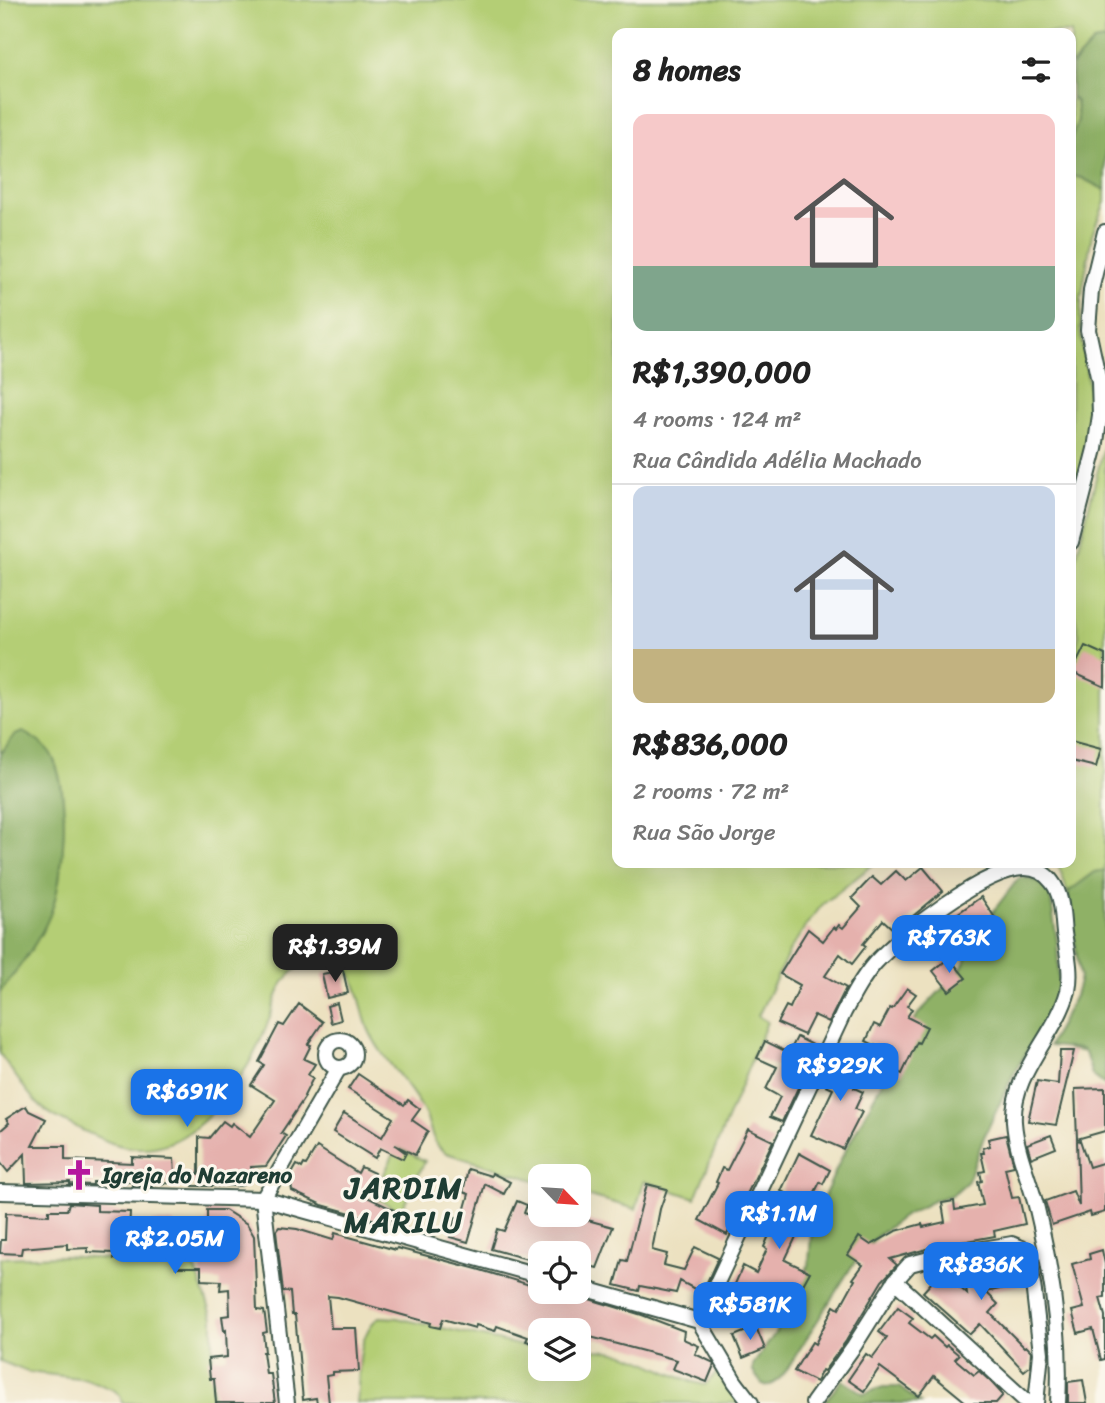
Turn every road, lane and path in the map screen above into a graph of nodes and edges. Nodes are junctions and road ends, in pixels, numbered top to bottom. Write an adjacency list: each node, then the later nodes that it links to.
1 (1105, 232): 2 (street)
2 (1076, 523)
3 (1022, 868): 11 (street)
4 (1036, 868): 17 (street)
5 (339, 1068): 7 (street)
6 (0, 1192): 7 (street)
7 (263, 1199): 8 (street); 12 (street)
8 (528, 1272)
9 (895, 1281): 14 (street); 15 (street); 16 (street)
10 (591, 1290): 11 (street)
11 (699, 1321): 13 (street)
12 (287, 1403)
13 (751, 1403)
14 (813, 1403)
15 (1028, 1403)
16 (1036, 1403)
17 (1058, 1403)

